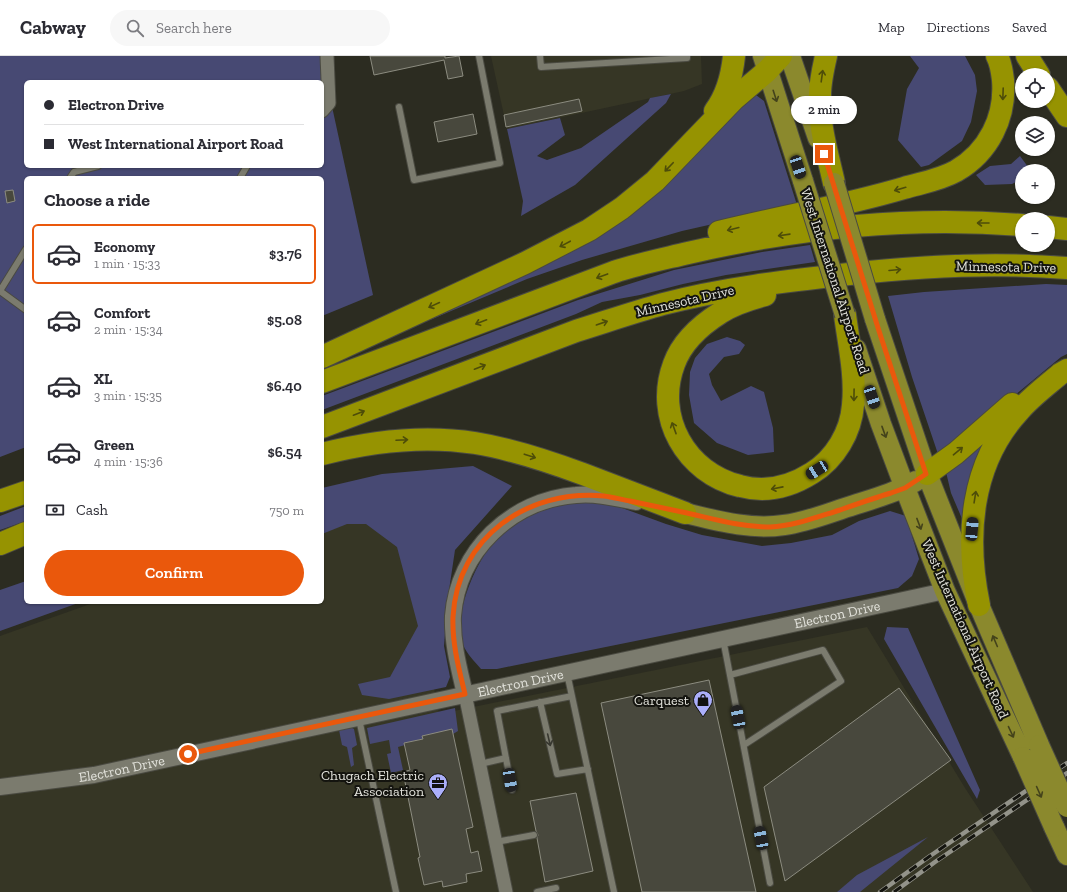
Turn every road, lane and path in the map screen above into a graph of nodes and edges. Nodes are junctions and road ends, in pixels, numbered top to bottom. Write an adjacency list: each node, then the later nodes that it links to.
1 (327, 56): 14 (street)
2 (479, 56): 13 (lane)
3 (540, 56): 4 (lane)
4 (687, 56)
5 (734, 56): 16 (highway)
6 (790, 56): 19 (main road, West International Airport Road)
7 (826, 56): 19 (highway, one-way to 7)
8 (997, 56): 24 (highway, one-way to 24)
9 (1027, 56): 11 (highway)
10 (770, 61): 16 (highway); 29 (main road, West International Airport Road, one-way to 29, bridge)
11 (1035, 68)
12 (1055, 98): 15 (highway)
13 (399, 107)
14 (324, 109)
15 (1067, 116)
16 (696, 139): 30 (highway, one-way to 30)
17 (90, 168): 18 (lane)
18 (71, 176)
19 (834, 184): 36 (main road, West International Airport Road, bridge)
20 (1015, 224): 24 (highway, one-way to 24)
21 (1055, 228): 22 (highway)
22 (1067, 229)
23 (24, 252): 27 (lane)
24 (630, 266): 33 (highway, one-way to 33)
25 (1067, 268): 26 (highway, Minnesota Drive, one-way to 25)
26 (825, 277): 29 (highway, one-way to 26); 34 (highway, Minnesota Drive, one-way to 26)
27 (2, 283): 28 (lane)
28 (24, 309)
29 (845, 315): 37 (main road, West International Airport Road, one-way to 37)
30 (324, 356)
31 (1067, 363): 36 (highway, one-way to 31)
32 (1067, 370): 44 (highway, one-way to 32)
33 (324, 381)
34 (324, 426)
35 (324, 454): 40 (highway, one-way to 40)
36 (926, 474): 37 (main road); 44 (main road, West International Airport Road)
37 (905, 488): 40 (main road); 43 (main road, West International Airport Road, one-way to 43)
38 (24, 492): 39 (highway)
39 (1, 501)
40 (685, 513): 48 (street)
41 (24, 534): 42 (highway)
42 (0, 544)
43 (945, 591): 44 (main road); 45 (street, Electron Drive); 61 (main road, West International Airport Road, one-way to 61, bridge)
44 (979, 605): 58 (main road, West International Airport Road, one-way to 44, bridge)
45 (723, 638): 46 (street, Electron Drive); 47 (lane)
46 (567, 672): 48 (street, Electron Drive); 49 (lane)
47 (730, 675): 52 (lane); 52 (lane)
48 (465, 694): 51 (street, Electron Drive); 54 (street)
49 (572, 696): 50 (lane); 55 (lane)
50 (540, 702): 53 (lane); 55 (lane, one-way to 55)
51 (359, 717): 56 (street, Electron Drive); 64 (lane)
52 (744, 745): 62 (lane)
53 (506, 758): 54 (lane); 57 (lane)
54 (480, 764): 60 (street)
55 (588, 768): 67 (lane)
56 (0, 787)
57 (512, 790)
58 (1067, 807)
59 (534, 835): 60 (lane)
60 (496, 842): 65 (street)
61 (1067, 855)
62 (770, 884)
63 (556, 888): 66 (lane)
64 (396, 892)
65 (506, 892)
66 (537, 892)
67 (614, 892)

